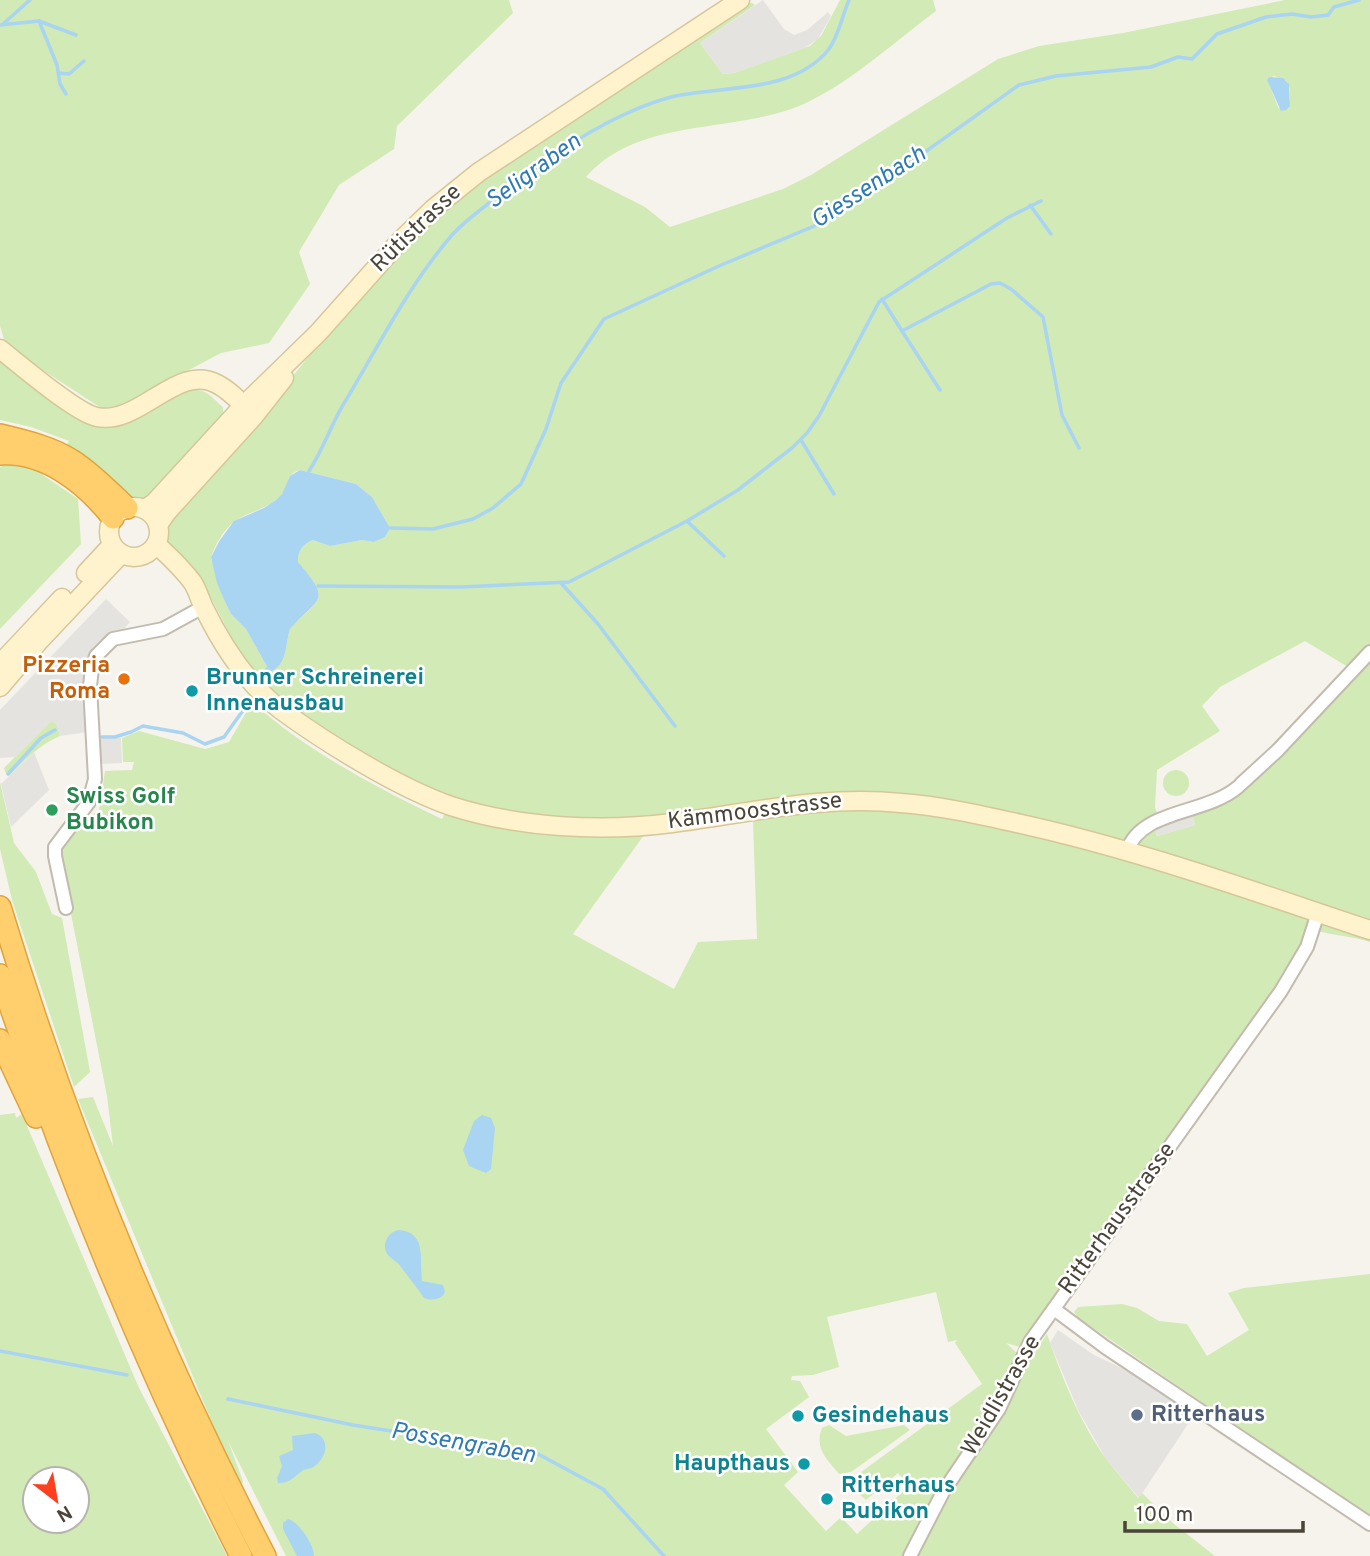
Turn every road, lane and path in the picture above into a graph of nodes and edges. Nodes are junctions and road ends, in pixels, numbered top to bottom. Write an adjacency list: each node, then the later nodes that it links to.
1 (740, 0): 3 (street, Rütistrasse)
2 (0, 349): 3 (street)
3 (249, 411): 6 (street, Rütistrasse); 7 (street, Rütistrasse)
4 (0, 435): 6 (highway)
5 (0, 454): 6 (highway)
6 (128, 512): 7 (street); 8 (street)
7 (158, 525): 9 (street)
8 (117, 549): 9 (street); 12 (street); 13 (street)
9 (152, 549): 10 (street, Kämmoosstrasse)
10 (203, 607): 14 (street, Kämmoosstrasse); 16 (street)
11 (1370, 652): 14 (street)
12 (0, 664)
13 (0, 687)
14 (1127, 851): 17 (street, Kämmoosstrasse)
15 (0, 907): 25 (highway)
16 (66, 908)
17 (1318, 913): 18 (street, Kämmoosstrasse); 22 (street, Ritterhausstrasse)
18 (1370, 930)
19 (0, 975): 21 (highway)
20 (0, 1040): 21 (highway)
21 (114, 1282): 24 (highway)
22 (1054, 1310): 23 (street, Ritterhausstrasse); 26 (street, Weidlistrasse)
23 (1370, 1524)
24 (242, 1556)
25 (265, 1556)
26 (909, 1556)

